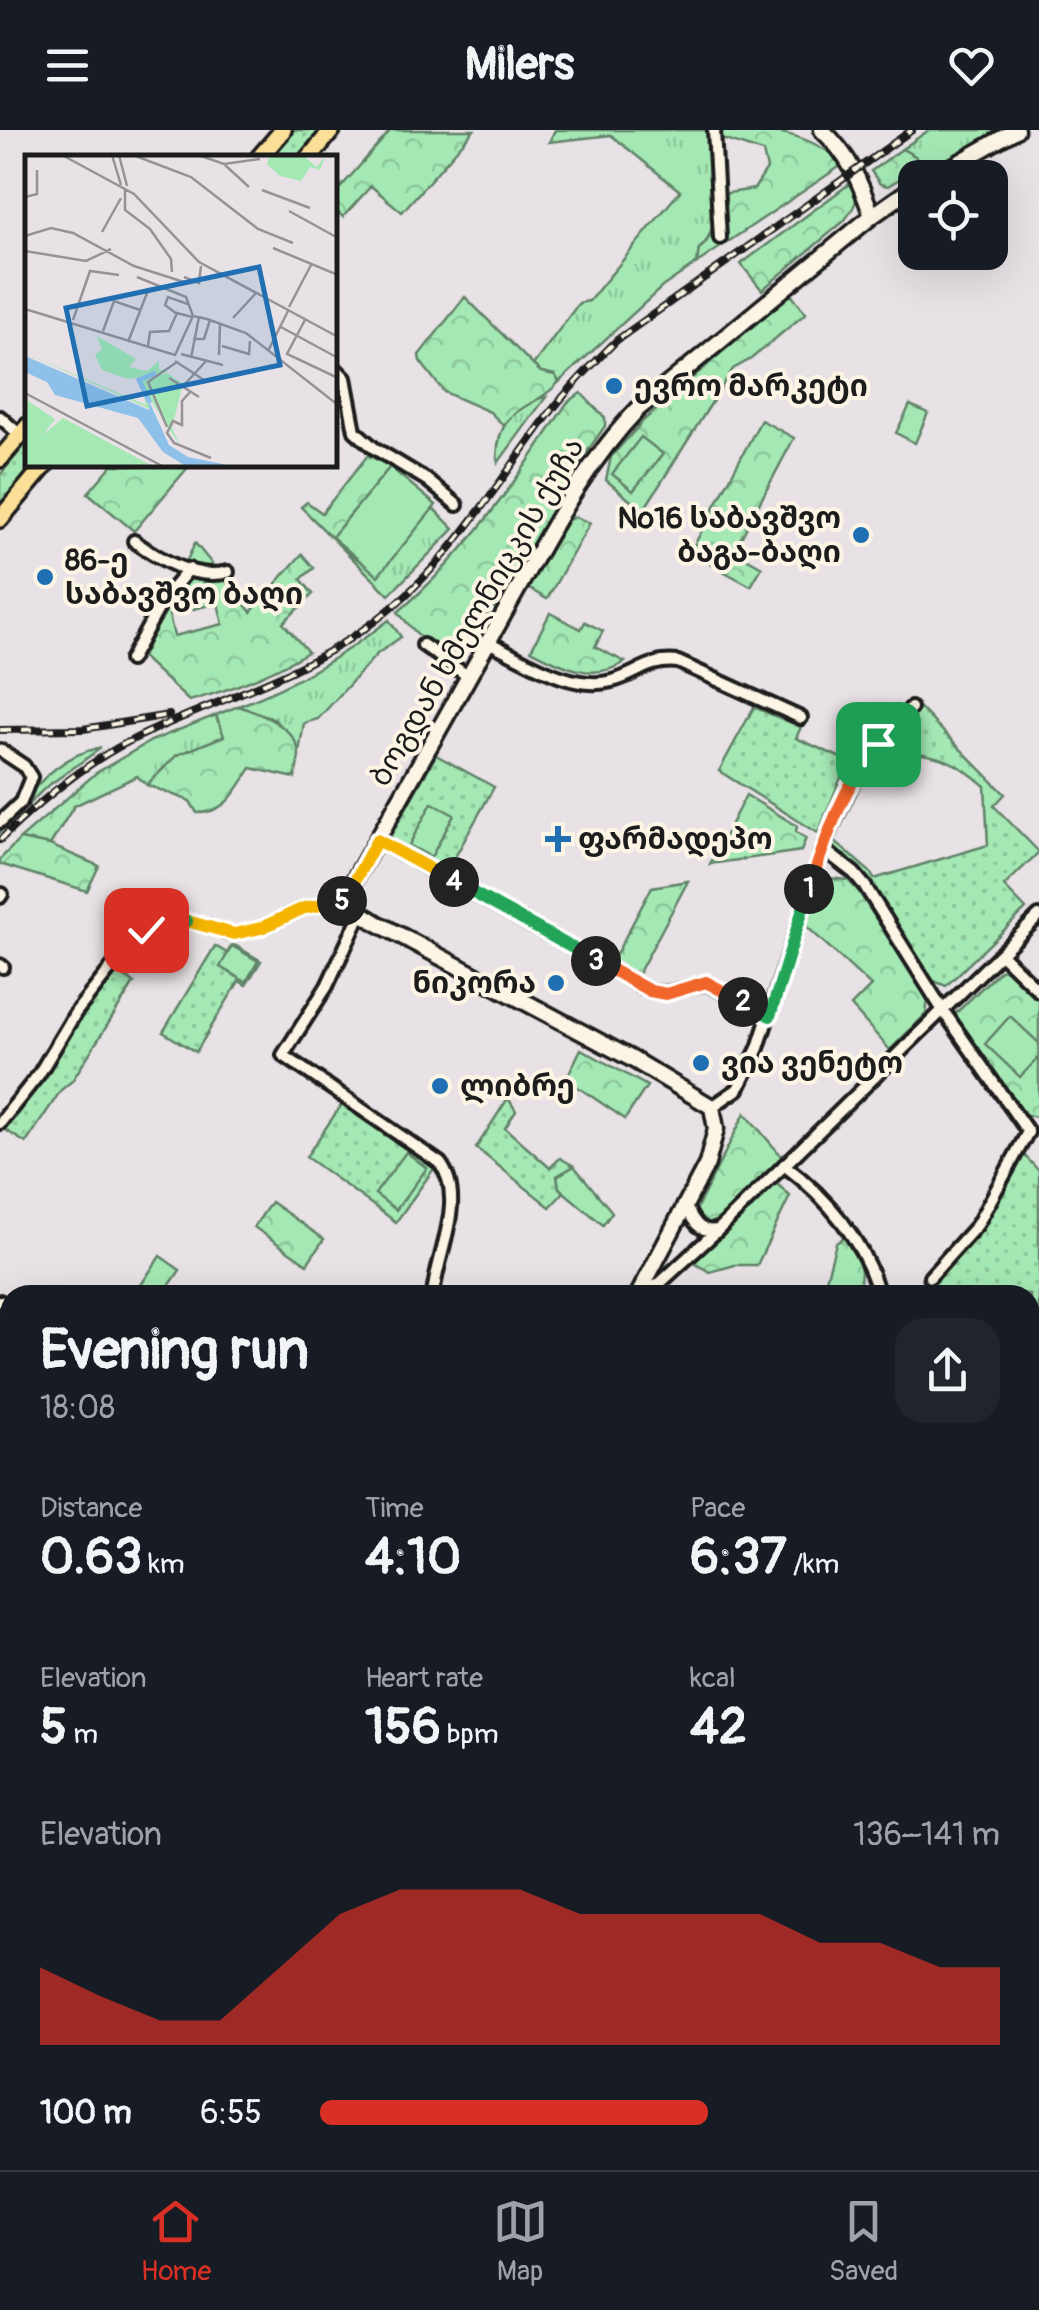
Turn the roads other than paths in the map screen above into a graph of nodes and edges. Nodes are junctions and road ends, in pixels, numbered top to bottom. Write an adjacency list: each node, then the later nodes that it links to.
1 (283, 130): 6 (main road)
2 (332, 130): 7 (main road)
3 (714, 130): 11 (street)
4 (822, 130): 10 (main road)
5 (1016, 130): 8 (main road)
6 (262, 155)
7 (311, 155)
8 (964, 160)
9 (898, 198): 10 (main road, ბოგდან ხმელნიცკის ქუჩა)
10 (872, 216): 22 (main road, ბოგდან ხმელნიცკის ქუჩა)
11 (720, 238)
12 (338, 371): 17 (street)
13 (0, 418): 14 (street)
14 (24, 430): 15 (main road)
15 (0, 459)
16 (42, 468): 18 (main road)
17 (457, 505)
18 (0, 518)
19 (134, 540): 20 (street)
20 (189, 570): 21 (street); 24 (street)
21 (228, 572)
22 (488, 642): 25 (main road, ბოგდან ხმელნიცკის ქუჩა); 27 (street)
23 (423, 645): 25 (street)
24 (130, 660)
25 (469, 677): 30 (main road, ბოგდან ხმელნიცკის ქუჩა)
26 (910, 708): 31 (street)
27 (801, 718)
28 (0, 750): 29 (street)
29 (0, 822)
30 (377, 840): 32 (main road, ბოგდან ხმელნიცკის ქუჩა); 38 (street)
31 (822, 849): 37 (street); 38 (street)
32 (349, 900): 33 (main road); 40 (street)
33 (361, 913): 39 (main road); 46 (street)
34 (1039, 916): 35 (street)
35 (1002, 955): 36 (street); 37 (street)
36 (1039, 991)
37 (942, 1010): 41 (street); 42 (street)
38 (770, 1016): 39 (street)
39 (712, 1107): 43 (main road)
40 (0, 1123)
41 (1033, 1131): 45 (street)
42 (784, 1165): 44 (street); 49 (street)
43 (685, 1206): 44 (street); 47 (main road)
44 (718, 1230): 48 (street)
45 (930, 1278)
46 (433, 1285)
47 (644, 1285)
48 (657, 1285)
49 (875, 1285)

